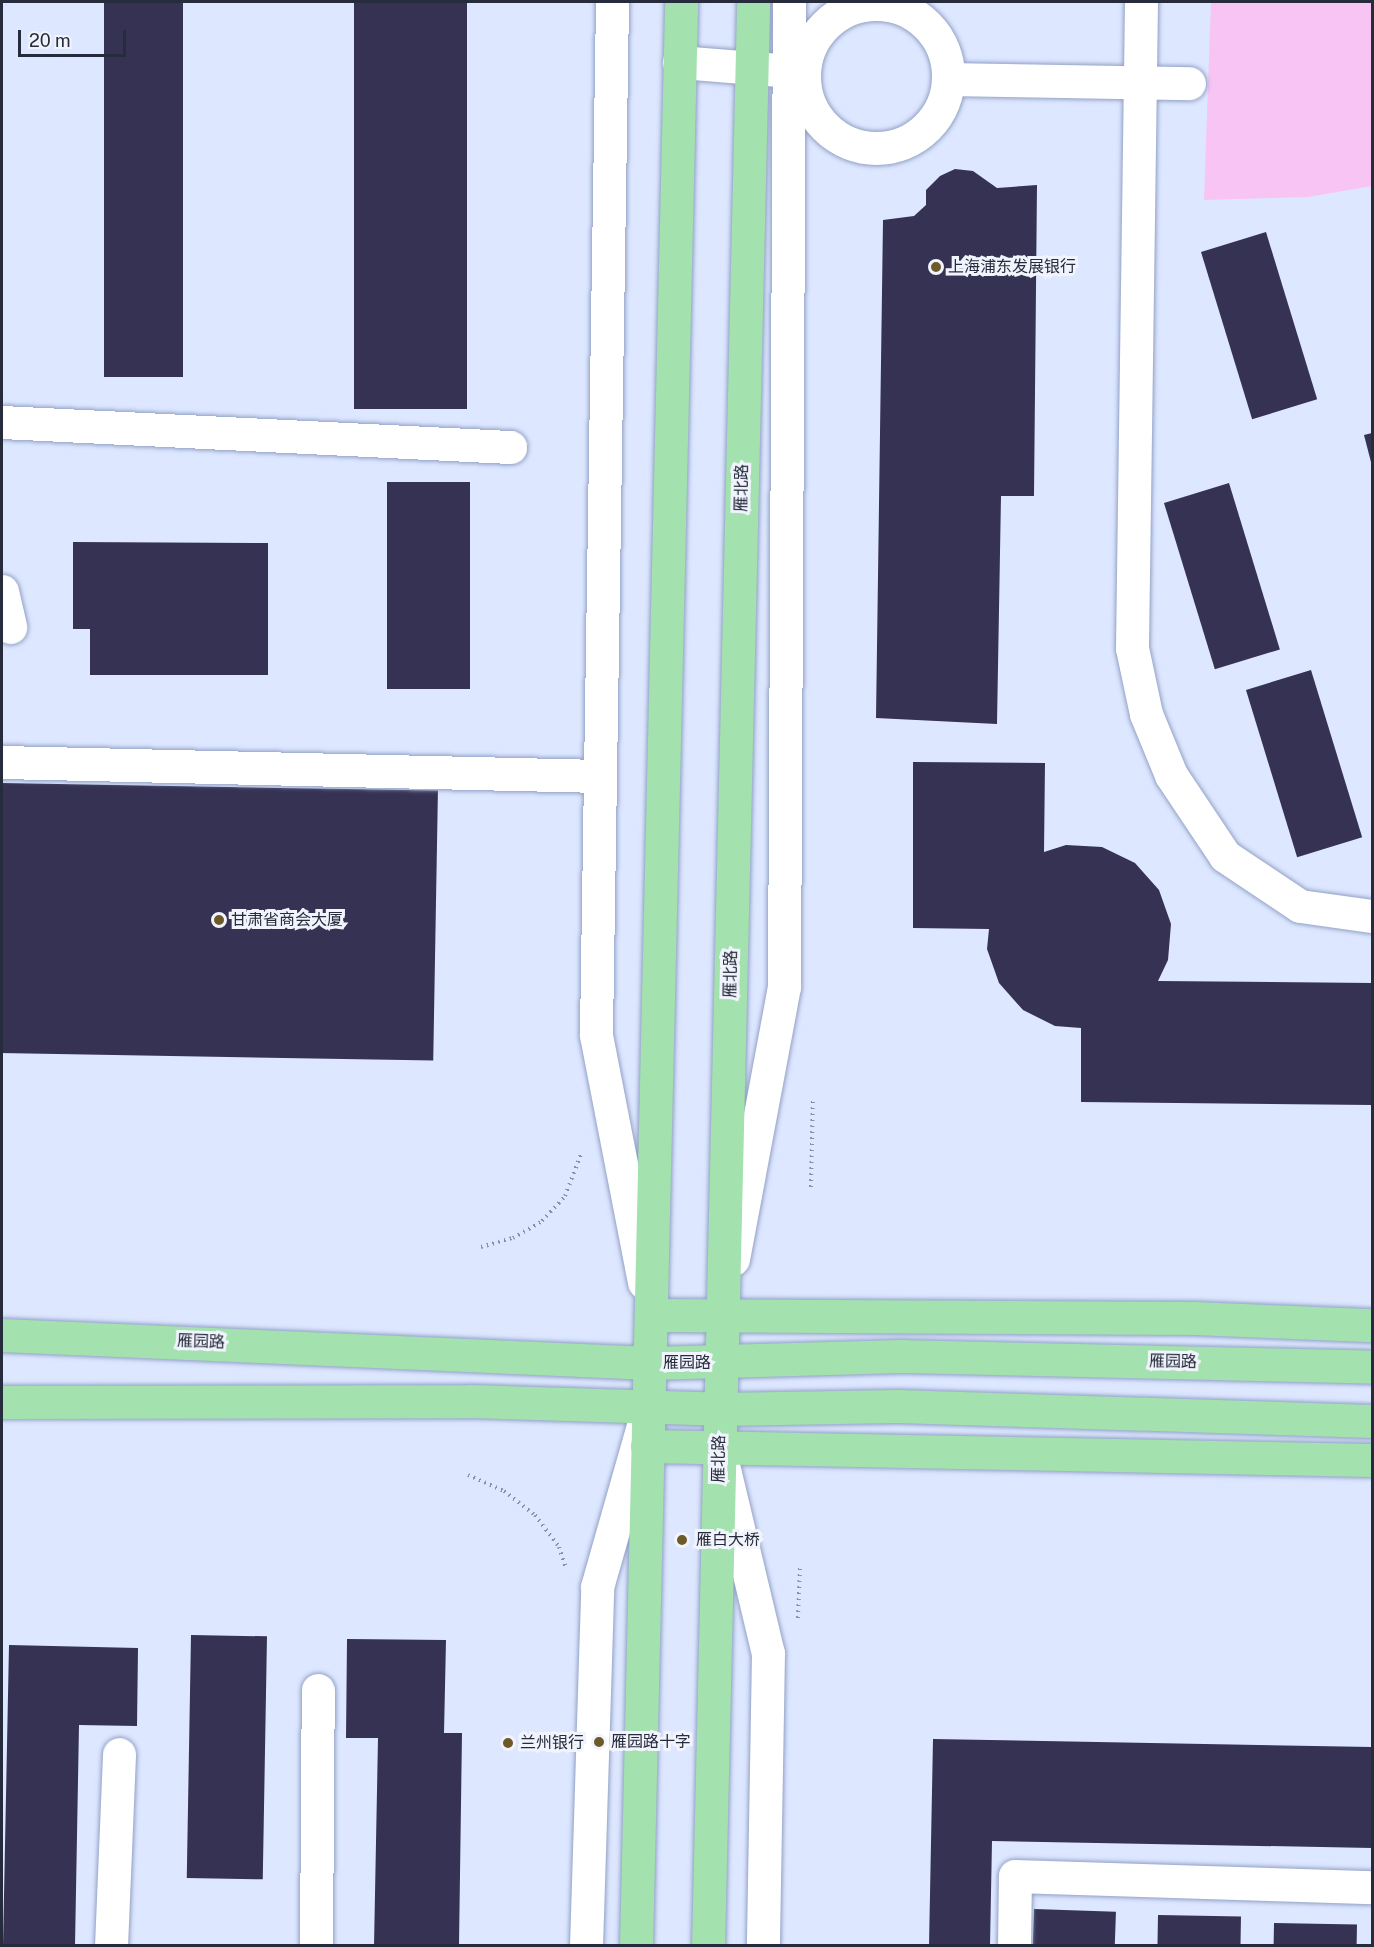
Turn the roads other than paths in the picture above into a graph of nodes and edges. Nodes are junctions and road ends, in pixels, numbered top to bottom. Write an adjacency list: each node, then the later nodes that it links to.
1 (612, 2): 17 (street)
2 (681, 2): 6 (main road)
3 (753, 2): 7 (main road, 雁北路)
4 (789, 2): 8 (street)
5 (1141, 2): 10 (street)
6 (679, 62): 7 (street); 20 (main road)
7 (752, 69): 8 (street); 19 (main road, 雁北路)
8 (795, 72): 9 (street); 9 (street); 19 (street)
9 (949, 79): 10 (street)
10 (1139, 80): 11 (street); 18 (street)
11 (1189, 83)
12 (2, 422): 13 (street)
13 (510, 447)
14 (2, 591): 15 (street)
15 (10, 627)
16 (2, 762): 17 (street)
17 (600, 776): 20 (street)
18 (1372, 916)
19 (723, 1314): 20 (main road); 21 (main road); 24 (main road, 雁北路)
20 (651, 1315): 23 (main road)
21 (1372, 1325)
22 (2, 1335): 23 (main road, 雁园路)
23 (650, 1363): 24 (main road, 雁园路); 27 (main road)
24 (721, 1364): 25 (main road, 雁园路); 28 (main road, 雁北路)
25 (1372, 1367)
26 (2, 1402): 27 (main road)
27 (648, 1406): 28 (main road); 30 (main road); 38 (street)
28 (720, 1409): 29 (main road); 31 (main road, 雁北路)
29 (1372, 1421)
30 (647, 1446): 31 (main road); 39 (main road)
31 (719, 1448): 32 (main road); 40 (main road, 雁北路); 41 (street)
32 (1372, 1460)
33 (318, 1690): 37 (street)
34 (119, 1754): 36 (street)
35 (1372, 1887): 42 (street)
36 (113, 1942)
37 (316, 1946)
38 (586, 1946)
39 (636, 1946)
40 (708, 1946)
41 (763, 1946)
42 (1014, 1946)

